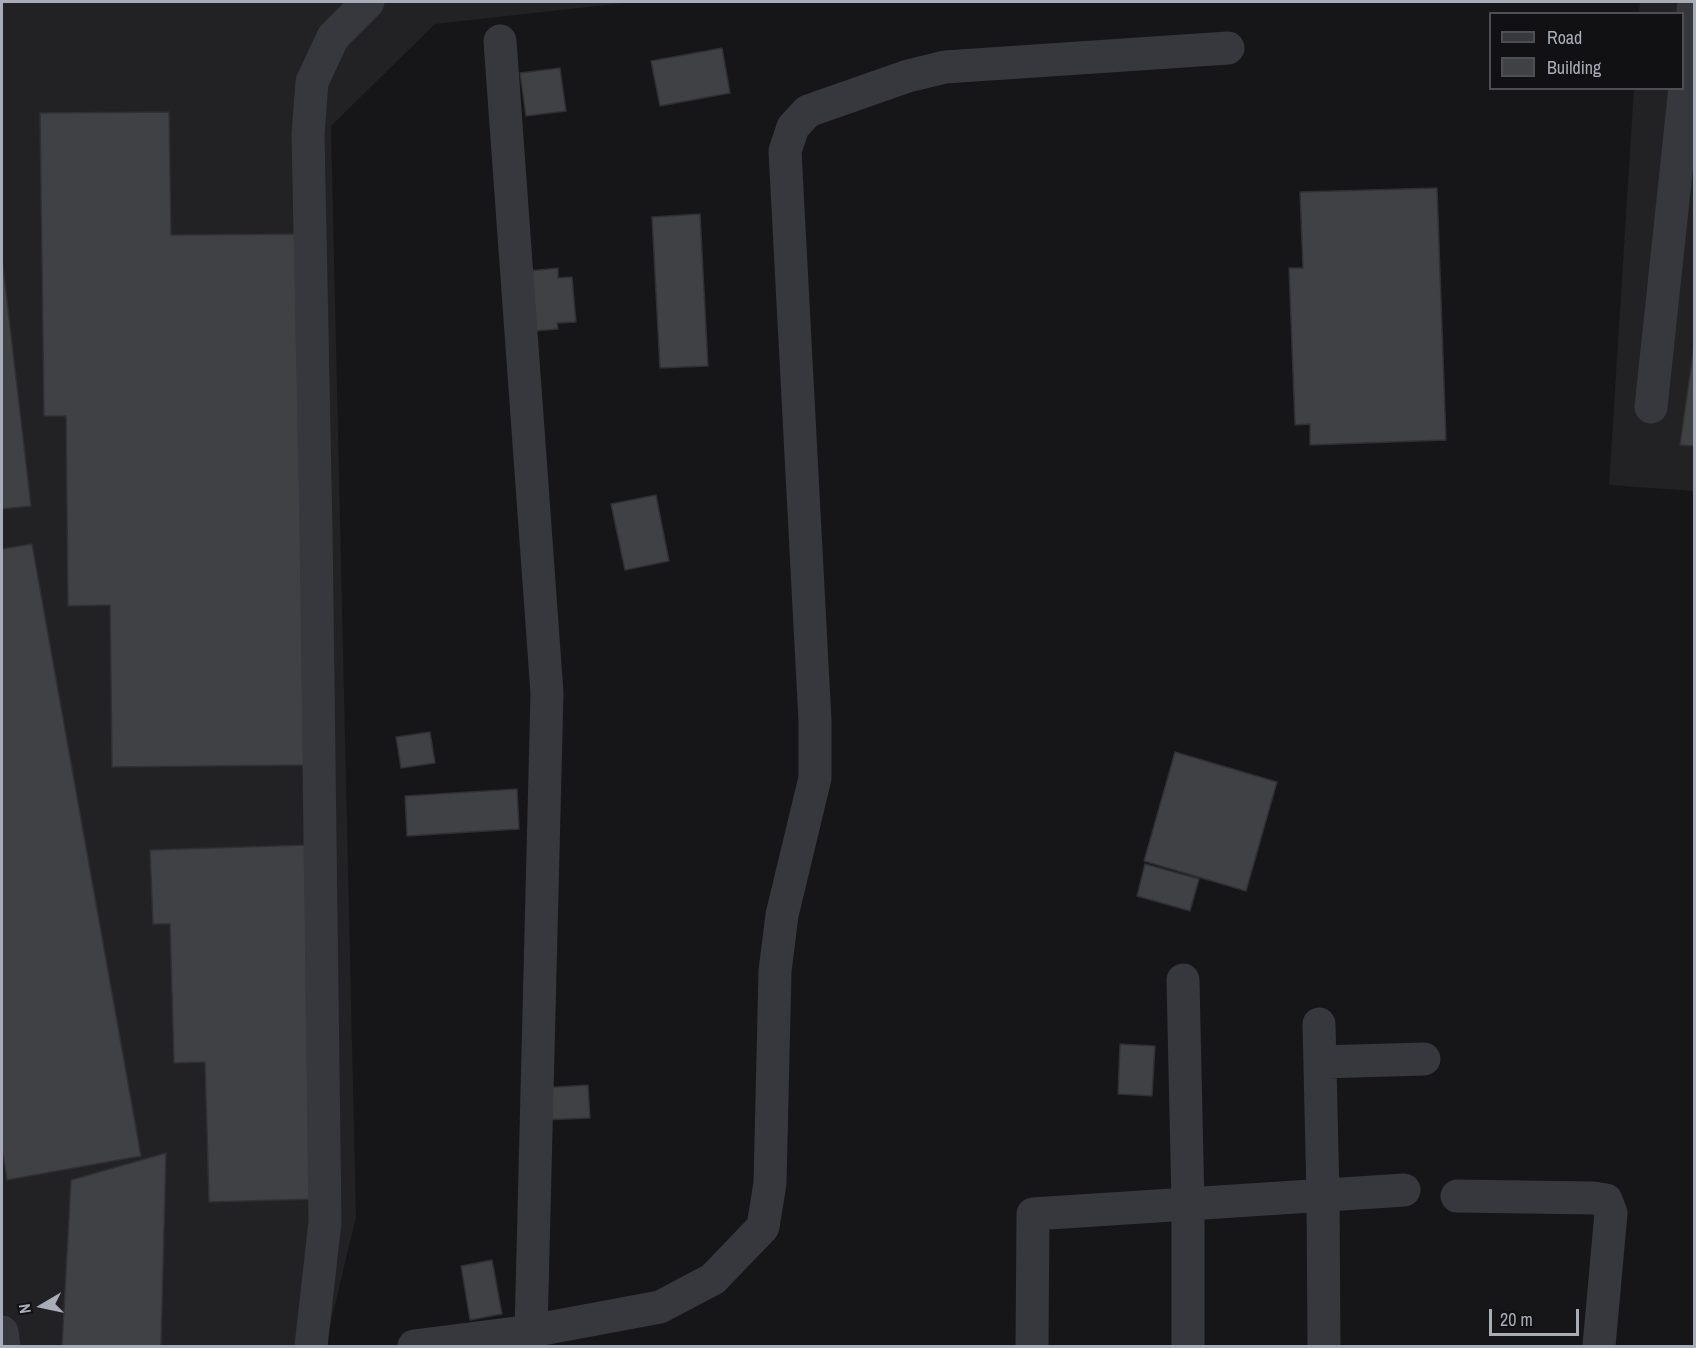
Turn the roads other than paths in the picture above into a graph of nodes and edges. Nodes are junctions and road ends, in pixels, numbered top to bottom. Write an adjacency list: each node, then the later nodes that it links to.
1 (368, 2): 17 (street)
2 (1695, 3): 5 (street)
3 (500, 41): 14 (street)
4 (1228, 48): 14 (street)
5 (1651, 407)
6 (1183, 980): 13 (street)
7 (1319, 1024): 9 (street)
8 (1424, 1059): 9 (street)
9 (1320, 1062): 11 (street)
10 (1404, 1190): 11 (street)
11 (1323, 1196): 13 (street); 21 (street)
12 (1457, 1196): 22 (street)
13 (1188, 1204): 19 (street); 20 (street)
14 (531, 1331): 18 (street)
15 (2, 1332): 16 (street)
16 (4, 1347)
17 (311, 1347)
18 (414, 1347)
19 (1032, 1347)
20 (1188, 1347)
21 (1324, 1347)
22 (1599, 1347)

